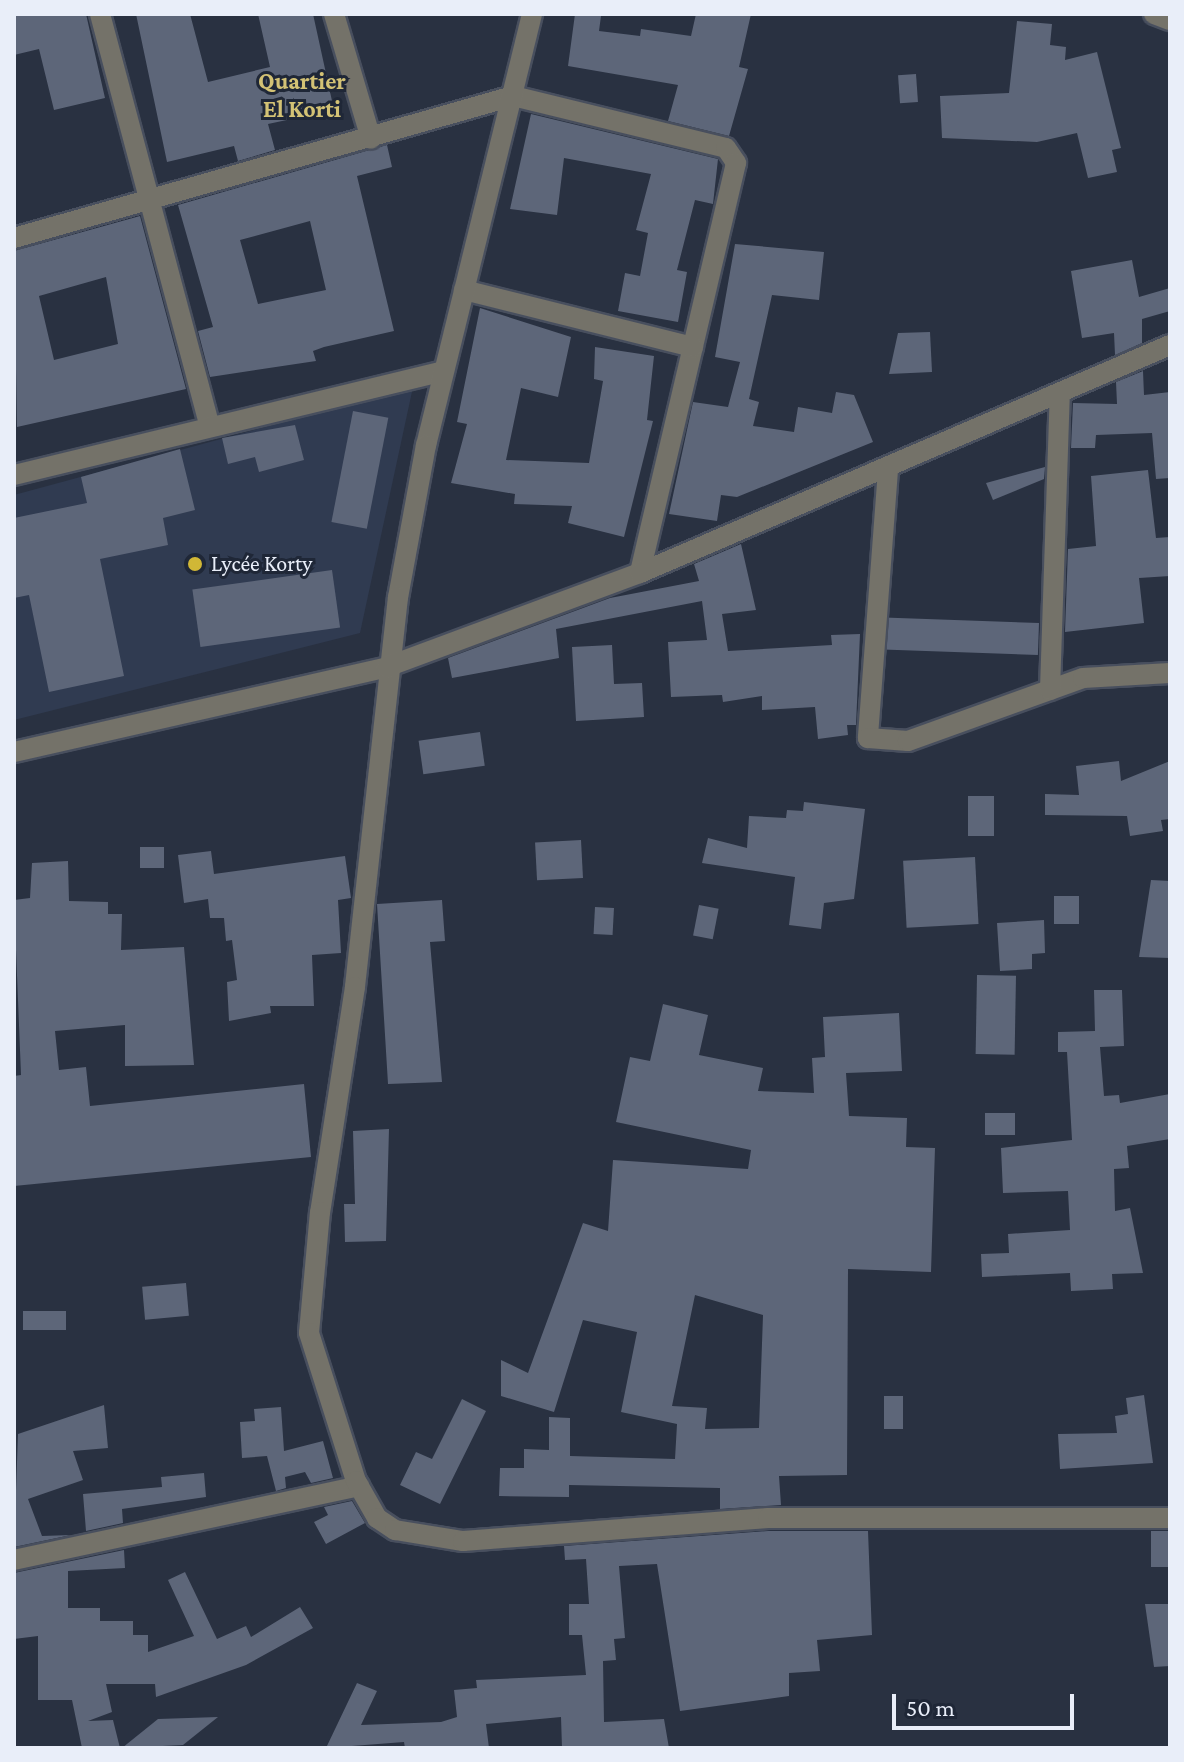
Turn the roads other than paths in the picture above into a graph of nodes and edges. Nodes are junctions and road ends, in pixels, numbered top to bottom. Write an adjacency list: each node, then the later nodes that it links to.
1 (100, 14): 8 (street)
2 (334, 14): 7 (street)
3 (532, 14): 6 (street)
4 (1154, 14): 5 (street)
5 (1170, 20)
6 (513, 96): 7 (street); 10 (street); 12 (street)
7 (371, 139): 8 (street)
8 (147, 205): 9 (street); 15 (street)
9 (14, 238)
10 (464, 290): 12 (street); 13 (street)
11 (1170, 345): 14 (street)
12 (693, 347): 18 (street)
13 (443, 371): 15 (street); 19 (street)
14 (1060, 394): 16 (street); 21 (street)
15 (210, 427): 17 (street)
16 (888, 470): 18 (street); 21 (street)
17 (14, 475)
18 (640, 573): 19 (street)
19 (387, 667): 22 (street); 23 (street)
20 (1170, 673): 21 (street)
21 (1050, 690)
22 (14, 752)
23 (359, 1486): 24 (street); 25 (street)
24 (1170, 1518)
25 (14, 1560)

